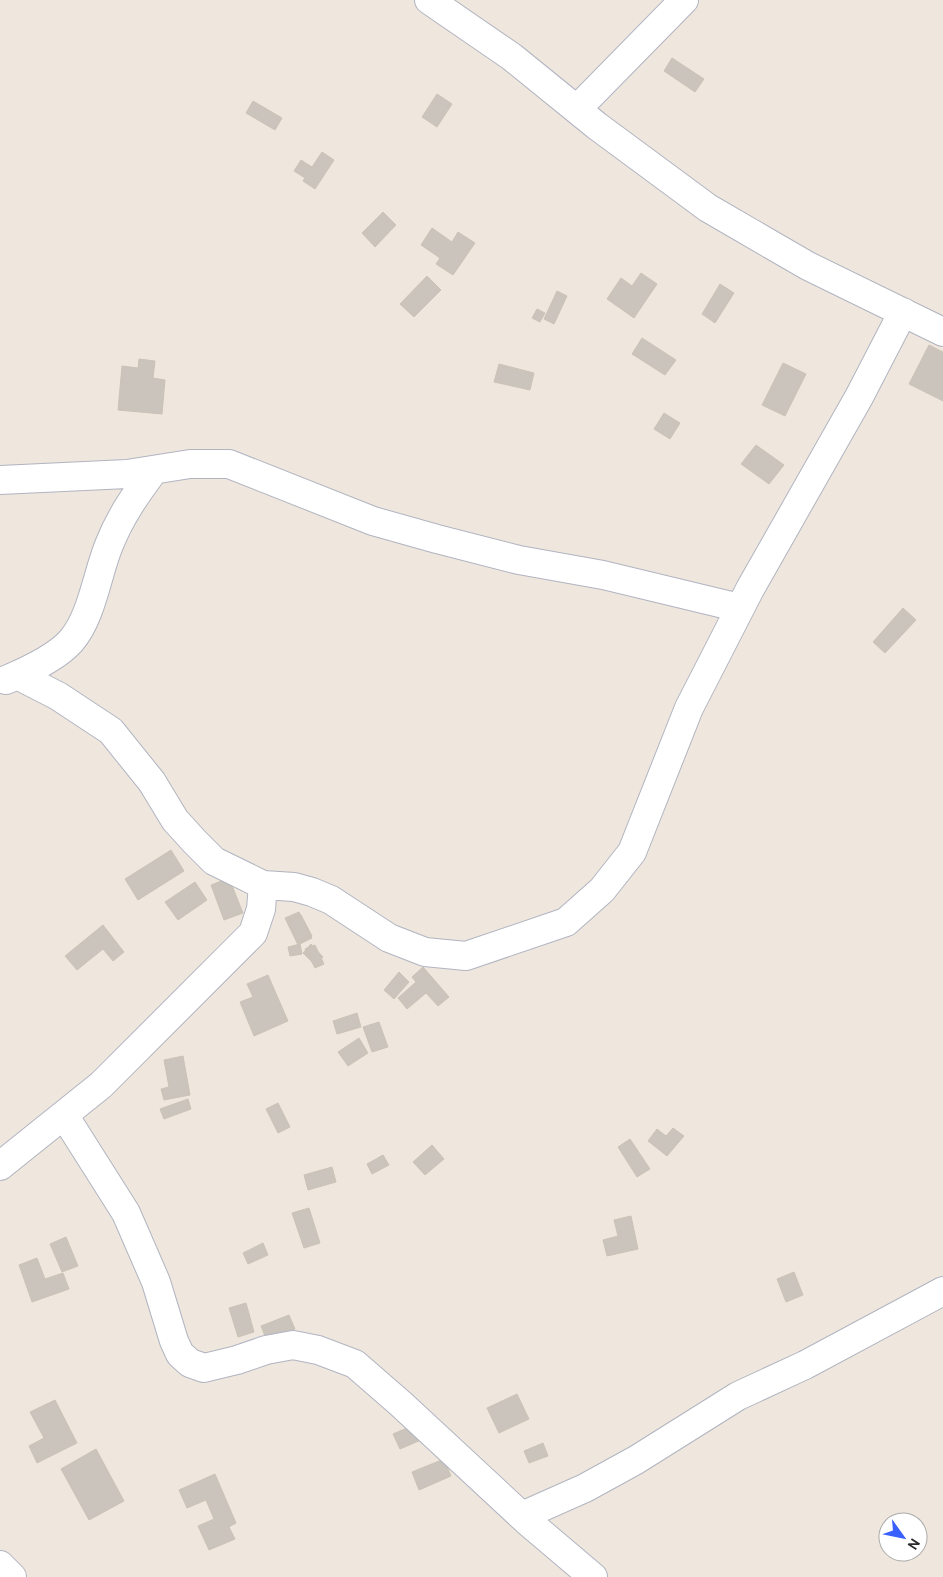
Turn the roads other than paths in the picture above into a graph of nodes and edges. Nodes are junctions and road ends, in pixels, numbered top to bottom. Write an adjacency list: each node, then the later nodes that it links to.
1 (429, 0): 3 (street)
2 (684, 0): 3 (street)
3 (577, 110): 4 (street)
4 (903, 312): 5 (street); 8 (street)
5 (943, 332)
6 (154, 470): 7 (street); 8 (street); 9 (street)
7 (0, 480)
8 (740, 608): 10 (street)
9 (9, 679): 10 (street)
10 (263, 885): 11 (street)
11 (64, 1115): 12 (street); 14 (street)
12 (0, 1166)
13 (943, 1291): 14 (street)
14 (522, 1516): 17 (street)
15 (0, 1565): 16 (street)
16 (12, 1577)
17 (593, 1577)

